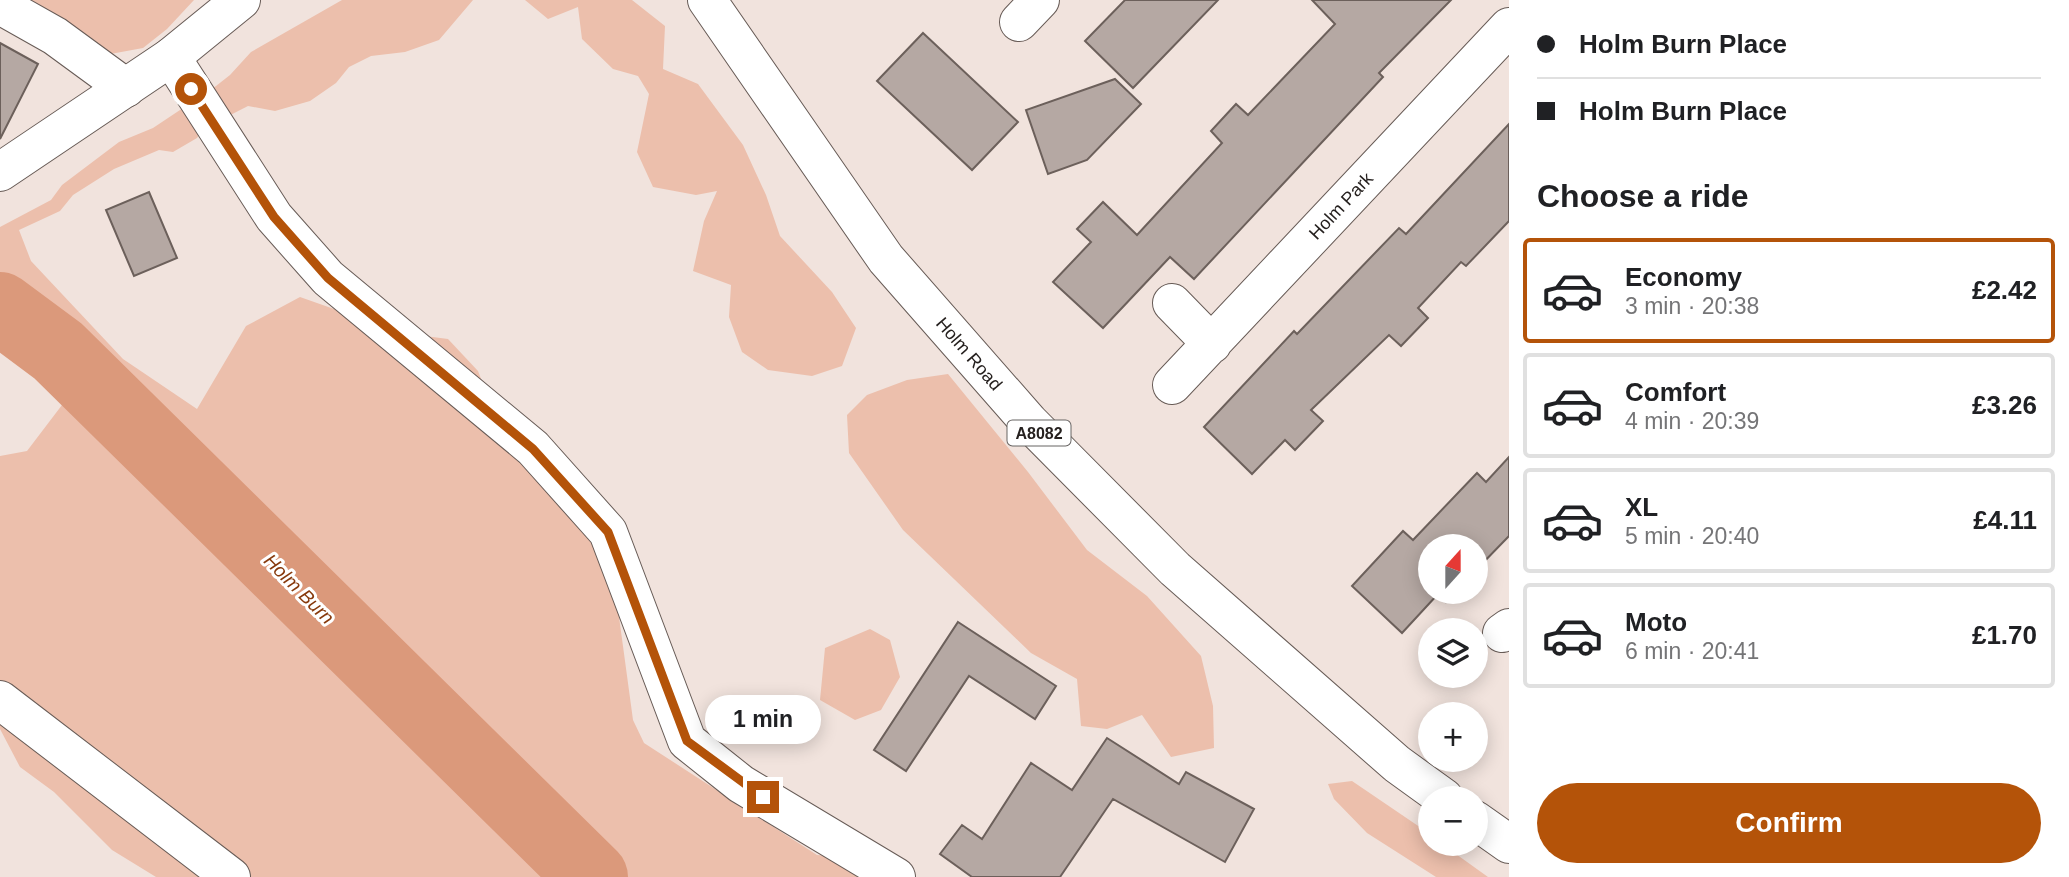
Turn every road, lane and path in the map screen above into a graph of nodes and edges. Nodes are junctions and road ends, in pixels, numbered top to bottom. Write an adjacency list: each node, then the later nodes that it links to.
1 (241, 0): 5 (street)
2 (707, 0): 12 (street, Holm Road / A8082)
3 (0, 5): 6 (street)
4 (1509, 27): 9 (street, Holm Park)
5 (171, 57): 6 (street); 16 (street)
6 (126, 88): 7 (street)
7 (0, 172)
8 (1172, 303): 9 (street)
9 (1212, 344): 10 (street, Holm Park)
10 (1172, 385)
11 (0, 699): 15 (street)
12 (1427, 786)
13 (1488, 829): 14 (street)
14 (1509, 844)
15 (231, 877)
16 (896, 877)

